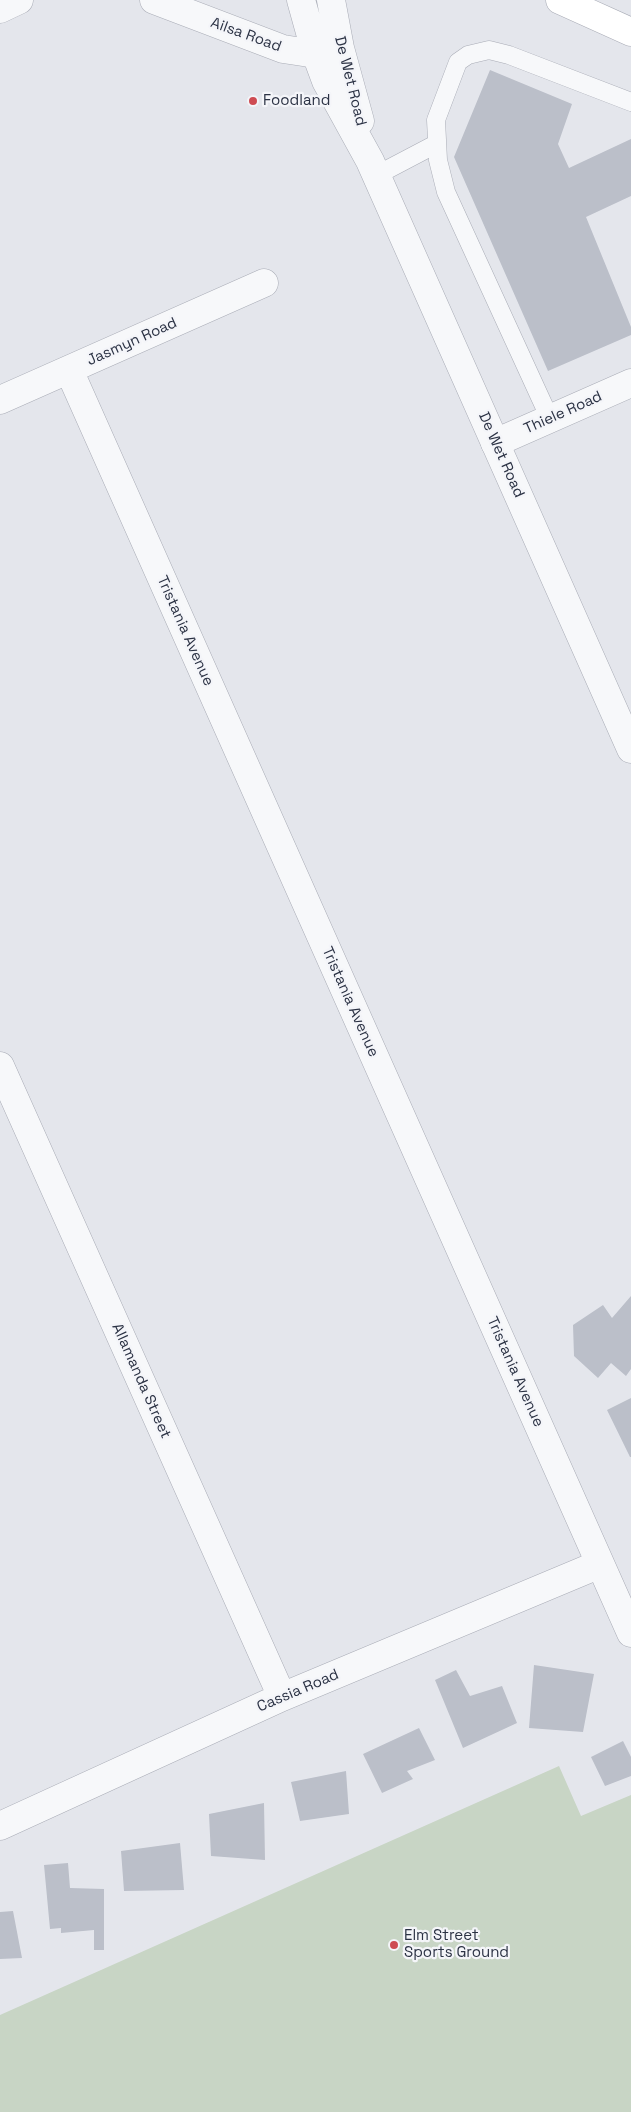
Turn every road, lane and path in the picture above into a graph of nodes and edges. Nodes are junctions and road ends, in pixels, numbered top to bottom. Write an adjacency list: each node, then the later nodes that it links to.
1 (20, 0): 6 (street)
2 (154, 0): 8 (street, Ailsa Road)
3 (301, 0): 8 (street, De Wet Road)
4 (331, 0): 8 (street, De Wet Road)
5 (560, 0): 7 (main road)
6 (0, 9)
7 (631, 32)
8 (328, 51): 11 (street, De Wet Road)
9 (631, 102): 10 (lane)
10 (436, 144): 11 (lane); 16 (lane)
11 (373, 168): 17 (street, De Wet Road)
12 (264, 283): 13 (street, Jasmyn Road)
13 (69, 370): 15 (street, Jasmyn Road); 20 (street, Tristania Avenue)
14 (631, 383): 16 (street, Thiele Road)
15 (0, 400)
16 (550, 419): 17 (street, Thiele Road)
17 (495, 442): 18 (street, De Wet Road)
18 (629, 741)
19 (0, 1066): 22 (street, Allamanda Street)
20 (600, 1564): 21 (street, Tristania Avenue); 22 (street, Cassia Road)
21 (631, 1633)
22 (282, 1697): 23 (street, Cassia Road)
23 (0, 1826)

